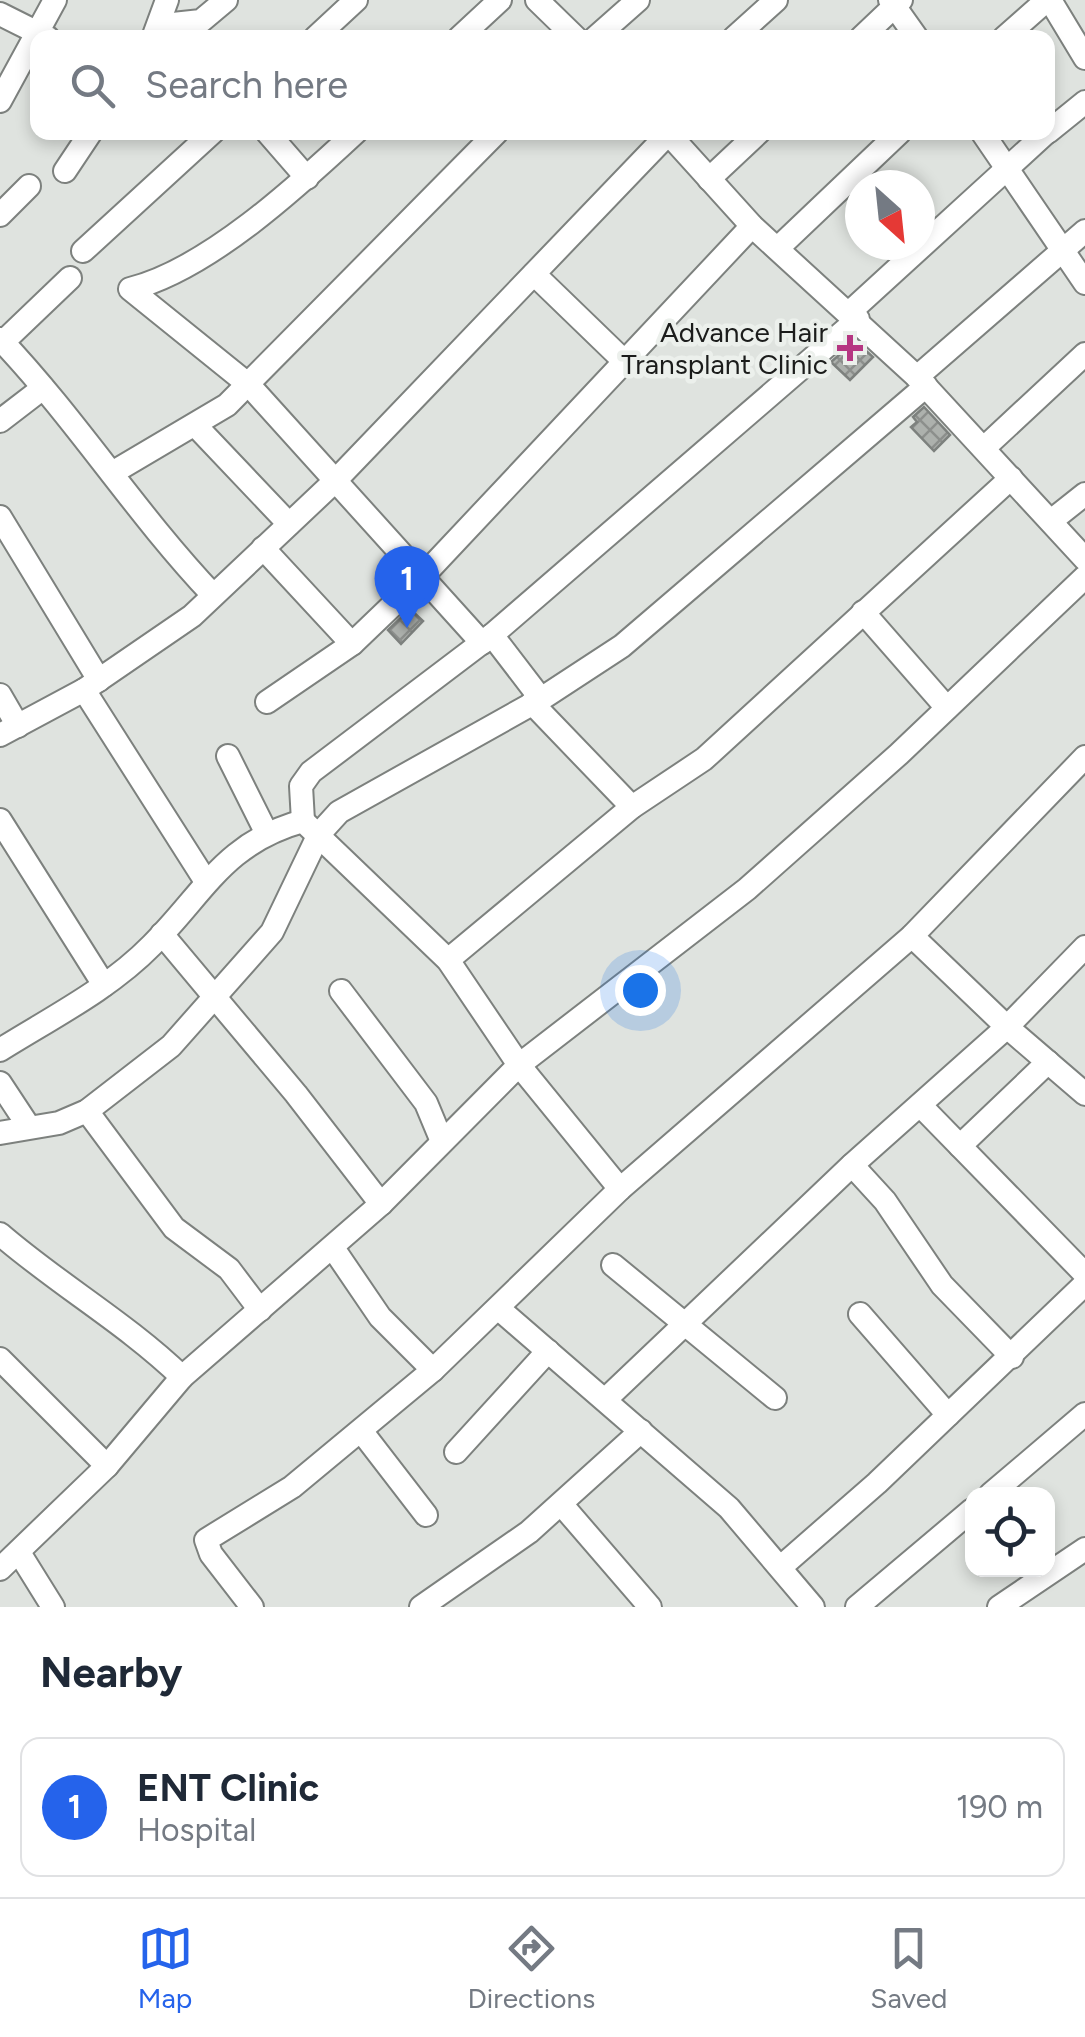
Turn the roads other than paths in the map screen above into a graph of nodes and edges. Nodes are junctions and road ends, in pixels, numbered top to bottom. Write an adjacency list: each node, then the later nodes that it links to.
1 (55, 0): 13 (street)
2 (167, 0): 14 (street)
3 (226, 0): 15 (street)
4 (356, 0): 16 (street)
5 (500, 0): 17 (street)
6 (537, 0): 18 (street)
7 (638, 0): 19 (street)
8 (776, 0): 20 (street)
9 (1049, 0): 23 (street); 25 (street)
10 (895, 2): 21 (street); 22 (street)
11 (0, 14): 12 (street)
12 (32, 30)
13 (44, 30)
14 (158, 30)
15 (165, 30)
16 (324, 30)
17 (468, 30)
18 (568, 30)
19 (604, 30)
20 (743, 30)
21 (869, 30)
22 (912, 30)
23 (1013, 30)
24 (30, 54): 26 (street)
25 (1085, 58)
26 (0, 101)
27 (1085, 102): 28 (street)
28 (1055, 126)
29 (86, 140): 41 (street)
30 (204, 140): 50 (street)
31 (274, 140): 42 (street)
32 (347, 140): 42 (street)
33 (489, 140): 59 (street)
34 (660, 140): 51 (street)
35 (673, 140): 43 (street)
36 (750, 140): 43 (street)
37 (892, 140): 48 (street)
38 (987, 140): 40 (street)
39 (1037, 140): 40 (street)
40 (1004, 167): 49 (street); 54 (street)
41 (65, 172)
42 (306, 178): 59 (street)
43 (709, 179): 46 (street)
44 (29, 186): 45 (street)
45 (0, 215)
46 (752, 226): 48 (street); 57 (street)
47 (1085, 232): 49 (street)
48 (779, 248): 54 (street)
49 (1062, 250): 53 (street); 58 (street)
50 (83, 252)
51 (534, 274): 57 (street); 66 (street)
52 (70, 278): 55 (street)
53 (1085, 282)
54 (854, 315): 58 (street); 77 (street)
55 (1, 341): 60 (street)
56 (1085, 354): 63 (street)
57 (624, 362): 73 (street)
58 (922, 382): 63 (street); 81 (street)
59 (249, 385): 62 (street); 66 (street)
60 (43, 388): 61 (street); 64 (street)
61 (0, 421)
62 (196, 426): 64 (street); 70 (street)
63 (984, 448): 65 (street)
64 (112, 473): 75 (street)
65 (1012, 478): 69 (street); 76 (street)
66 (336, 480): 70 (street); 73 (street)
67 (1085, 494): 69 (street)
68 (0, 516): 79 (street)
69 (1051, 521): 72 (street)
70 (290, 524): 71 (street)
71 (263, 548): 75 (street); 78 (street)
72 (1085, 559)
73 (423, 576): 77 (street); 78 (street)
74 (1085, 577): 83 (street)
75 (213, 595): 79 (street)
76 (863, 612): 83 (street); 87 (street)
77 (487, 639): 81 (street); 89 (street)
78 (352, 644): 82 (street)
79 (92, 685): 84 (street); 91 (street)
80 (0, 695): 84 (street)
81 (536, 701): 87 (street); 89 (street)
82 (267, 702)
83 (947, 708): 102 (street)
84 (9, 730)
85 (228, 756): 90 (street)
86 (1085, 757): 93 (street)
87 (632, 808): 95 (street)
88 (0, 820): 96 (street)
89 (311, 827): 90 (street); 95 (street); 98 (street)
90 (266, 832): 91 (street)
91 (205, 880): 92 (street)
92 (162, 934): 96 (street); 98 (street)
93 (912, 936): 99 (street); 112 (street)
94 (1085, 947): 99 (street)
95 (448, 960): 102 (street)
96 (104, 985): 100 (street)
97 (340, 991): 109 (street)
98 (214, 994): 106 (street); 113 (street)
99 (1006, 1028): 101 (street); 105 (street)
100 (0, 1050)
101 (1048, 1062): 104 (street); 110 (street)
102 (518, 1065): 109 (street); 112 (street)
103 (0, 1083): 107 (street)
104 (1085, 1094)
105 (920, 1105): 110 (street); 111 (street)
106 (87, 1111): 107 (street); 120 (street)
107 (28, 1127): 108 (street)
108 (0, 1134)
109 (441, 1139): 113 (street)
110 (960, 1146): 117 (street)
111 (852, 1165): 122 (street); 124 (street)
112 (620, 1189): 119 (street)
113 (381, 1204): 115 (street)
114 (0, 1234): 127 (street)
115 (333, 1248): 120 (street); 126 (street)
116 (614, 1265): 122 (street)
117 (1085, 1274)
118 (1085, 1284): 124 (street)
119 (499, 1309): 123 (street); 126 (street)
120 (260, 1310): 127 (street)
121 (860, 1314): 131 (street)
122 (687, 1326): 128 (street); 129 (street)
123 (548, 1351): 129 (street); 134 (street)
124 (1012, 1357): 131 (street)
125 (0, 1359): 135 (street)
126 (432, 1370): 133 (street)
127 (182, 1377): 135 (street)
128 (775, 1398)
129 (606, 1399): 132 (street)
130 (1085, 1414): 136 (street)
131 (948, 1416): 142 (street)
132 (641, 1431): 137 (street); 142 (street)
133 (362, 1432): 138 (street); 146 (street)
134 (456, 1452)
135 (107, 1466): 141 (street)
136 (1000, 1487)
137 (562, 1505): 147 (street); 148 (street)
138 (426, 1515)
139 (965, 1516): 150 (street)
140 (1085, 1550): 144 (street)
141 (20, 1554): 143 (street); 145 (street)
142 (782, 1566): 149 (street)
143 (0, 1570)
144 (1002, 1606)
145 (53, 1607)
146 (252, 1607)
147 (421, 1607)
148 (650, 1607)
149 (813, 1607)
150 (857, 1607)

